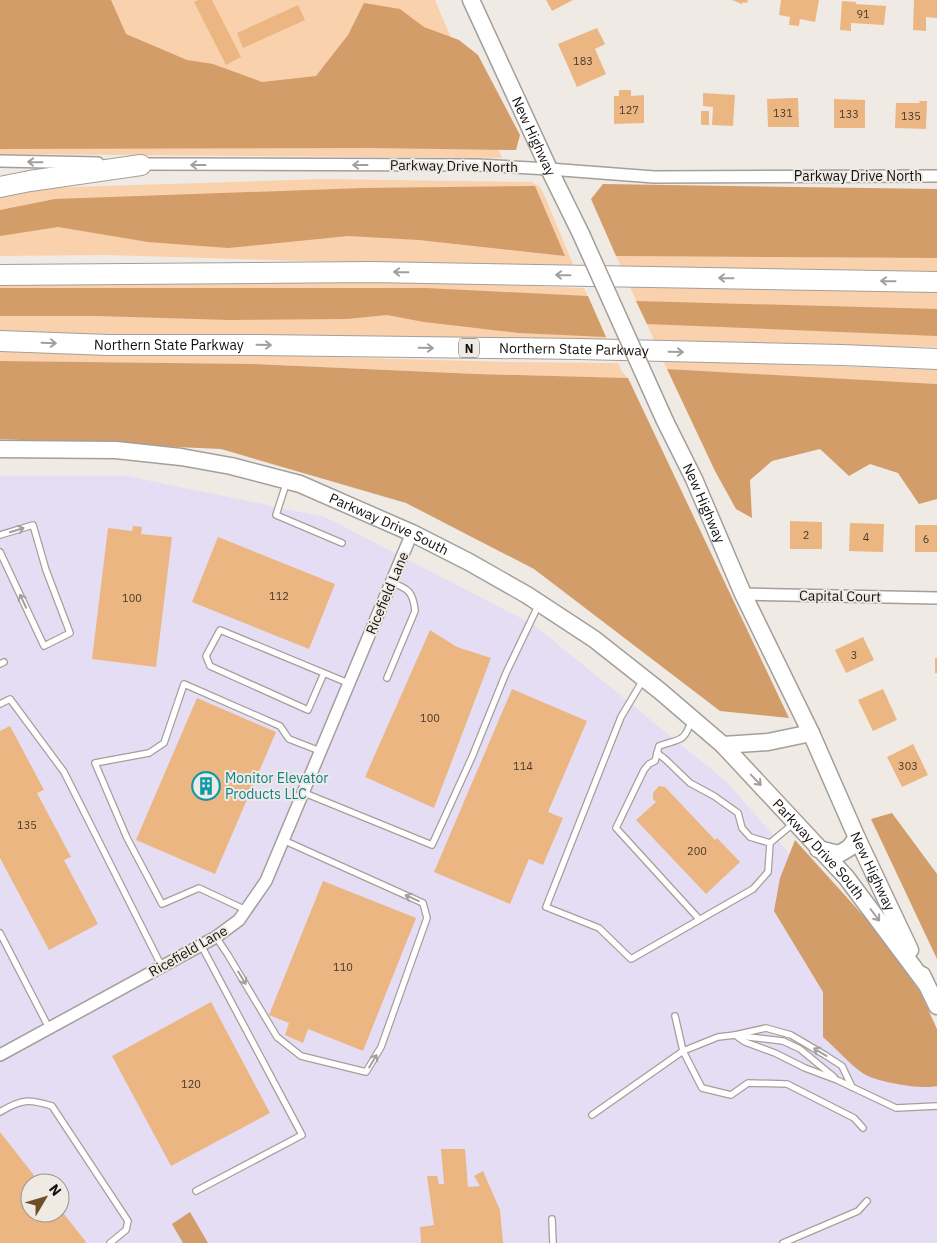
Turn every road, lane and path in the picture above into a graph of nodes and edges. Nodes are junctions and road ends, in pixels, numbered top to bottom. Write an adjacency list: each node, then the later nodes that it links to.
1 (471, 0): 4 (street, New Highway)
2 (0, 161): 3 (street, Parkway Drive North, one-way to 2)
3 (141, 164): 4 (street, Parkway Drive North, one-way to 3); 6 (highway)
4 (549, 169): 5 (street, Parkway Drive North); 18 (street, New Highway, bridge)
5 (937, 176)
6 (0, 187)
7 (0, 275): 8 (highway, one-way to 7)
8 (937, 282)
9 (0, 341): 10 (highway, Northern State Parkway / N, one-way to 10)
10 (937, 360)
11 (0, 450): 12 (street, Parkway Drive South)
12 (287, 481): 13 (street, Parkway Drive South); 15 (lane)
13 (412, 533): 17 (street, Ricefield Lane); 20 (street, Parkway Drive South)
14 (0, 535): 16 (lane, one-way to 16)
15 (342, 543)
16 (0, 552)
17 (391, 582): 22 (lane); 24 (street, Ricefield Lane)
18 (743, 594): 19 (street, Capital Court); 27 (street, New Highway)
19 (937, 598)
20 (540, 603): 23 (street, Parkway Drive South); 31 (lane)
21 (324, 673): 21 (lane); 24 (lane)
22 (387, 678)
23 (644, 678): 26 (street, Parkway Drive South); 38 (lane)
24 (348, 683): 29 (street, Ricefield Lane)
25 (0, 704): 42 (lane)
26 (692, 718): 28 (street, Parkway Drive South); 30 (lane)
27 (810, 733): 28 (street); 33 (street, New Highway)
28 (723, 745): 32 (street, Parkway Drive South, one-way to 32)
29 (320, 751): 31 (street, Ricefield Lane); 37 (lane)
30 (657, 754): 35 (lane); 38 (lane)
31 (302, 792): 34 (street, Ricefield Lane)
32 (795, 822): 35 (lane); 36 (street, Parkway Drive South)
33 (857, 838): 36 (street); 43 (street, New Highway)
34 (283, 840): 37 (street, Ricefield Lane); 40 (lane, one-way to 34)
35 (770, 843): 38 (lane)
36 (818, 849): 43 (street, Parkway Drive South, one-way to 43)
37 (246, 910): 40 (street, Ricefield Lane)
38 (699, 918)
39 (0, 932): 46 (lane)
40 (216, 937): 41 (street, Ricefield Lane)
41 (201, 945): 42 (street, Ricefield Lane); 56 (lane)
42 (162, 967): 46 (street, Ricefield Lane)
43 (926, 984): 44 (street, New Highway)
44 (937, 1006)
45 (675, 1016): 48 (lane)
46 (49, 1028): 49 (street, Ricefield Lane)
47 (735, 1035): 48 (lane); 50 (lane); 50 (lane); 51 (lane, one-way to 47)
48 (684, 1051): 54 (lane); 55 (lane)
49 (0, 1055)
50 (837, 1080): 51 (lane)
51 (852, 1086): 52 (lane)
52 (937, 1106)
53 (0, 1112): 59 (lane)
54 (592, 1115)
55 (863, 1128)
56 (196, 1191)
57 (867, 1201): 61 (lane)
58 (552, 1219): 60 (lane)
59 (110, 1243)
60 (553, 1243)
61 (784, 1243)

